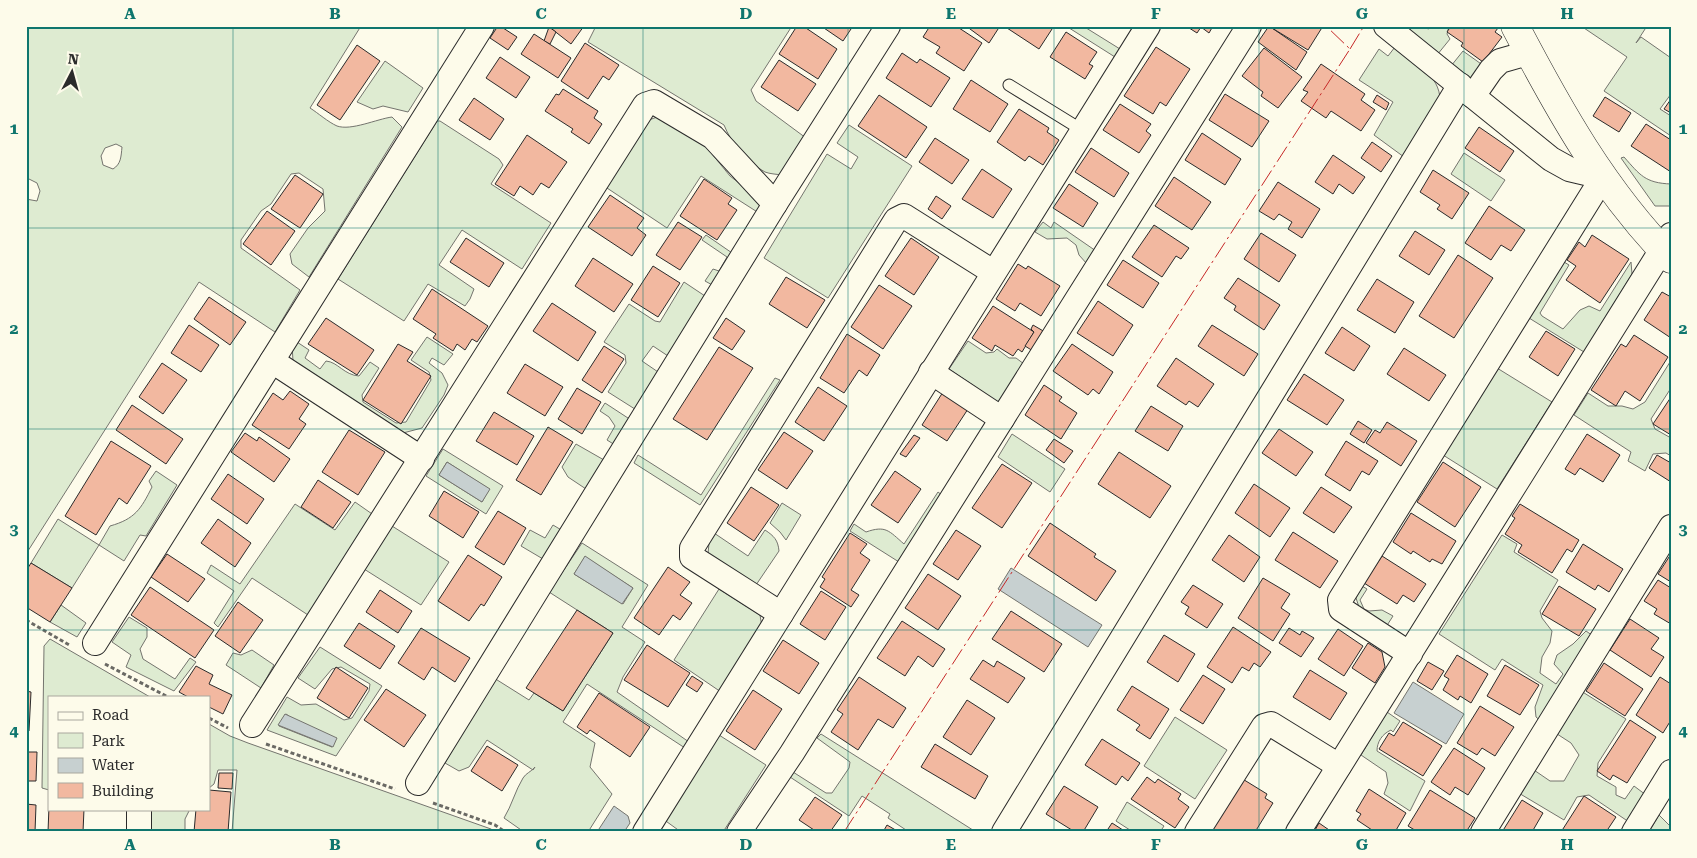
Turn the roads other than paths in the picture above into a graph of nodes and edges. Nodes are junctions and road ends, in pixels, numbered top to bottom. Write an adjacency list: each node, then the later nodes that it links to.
1 (482, 26): 14 (street)
2 (888, 26): 11 (street)
3 (1148, 26): 9 (street)
4 (1249, 26): 16 (street)
5 (1386, 26): 8 (street)
6 (1520, 34): 8 (street); 10 (street)
7 (1009, 85): 9 (lane)
8 (1466, 90): 10 (street); 30 (street)
9 (1082, 130): 13 (street)
10 (1602, 177): 12 (street); 21 (street)
11 (776, 204): 17 (street); 25 (street)
12 (1668, 248): 21 (street)
13 (993, 272): 15 (street); 19 (street)
14 (272, 361): 17 (street); 20 (street)
15 (931, 372): 16 (street); 19 (street)
16 (1002, 419): 29 (street)
17 (422, 459): 22 (street)
18 (1671, 527): 33 (street)
19 (781, 614): 28 (street)
20 (95, 643)
21 (1410, 654): 23 (street)
22 (249, 733)
23 (1339, 766): 31 (street); 32 (street)
24 (1671, 772): 34 (street)
25 (416, 792)
26 (139, 810): 27 (street)
27 (139, 832)
28 (645, 832)
29 (739, 832)
30 (1004, 832)
31 (1197, 832)
32 (1298, 832)
33 (1483, 832)
34 (1634, 832)

